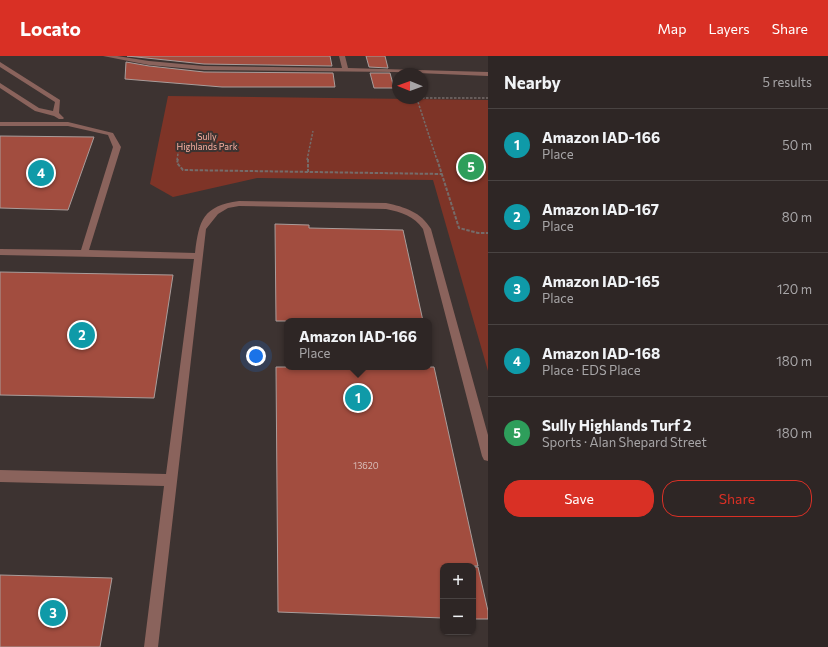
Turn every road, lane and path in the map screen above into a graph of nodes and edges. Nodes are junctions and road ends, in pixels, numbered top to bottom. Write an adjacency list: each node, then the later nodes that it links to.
1 (106, 56): 4 (street)
2 (342, 56): 4 (street)
3 (0, 64): 10 (street)
4 (346, 70): 5 (street)
5 (488, 74)
6 (0, 85): 10 (street)
7 (428, 98): 8 (path)
8 (488, 98)
9 (419, 104): 16 (path)
10 (56, 114): 12 (street)
11 (0, 124): 12 (street)
12 (68, 124): 19 (street)
13 (313, 131): 15 (path)
14 (179, 147): 15 (path)
15 (308, 172): 16 (path)
16 (442, 174): 17 (path)
17 (488, 233)
18 (0, 252): 19 (street)
19 (84, 253): 20 (street)
20 (198, 256): 21 (street); 23 (street)
21 (488, 456)
22 (0, 476): 23 (street)
23 (171, 480): 24 (street)
24 (151, 647)

